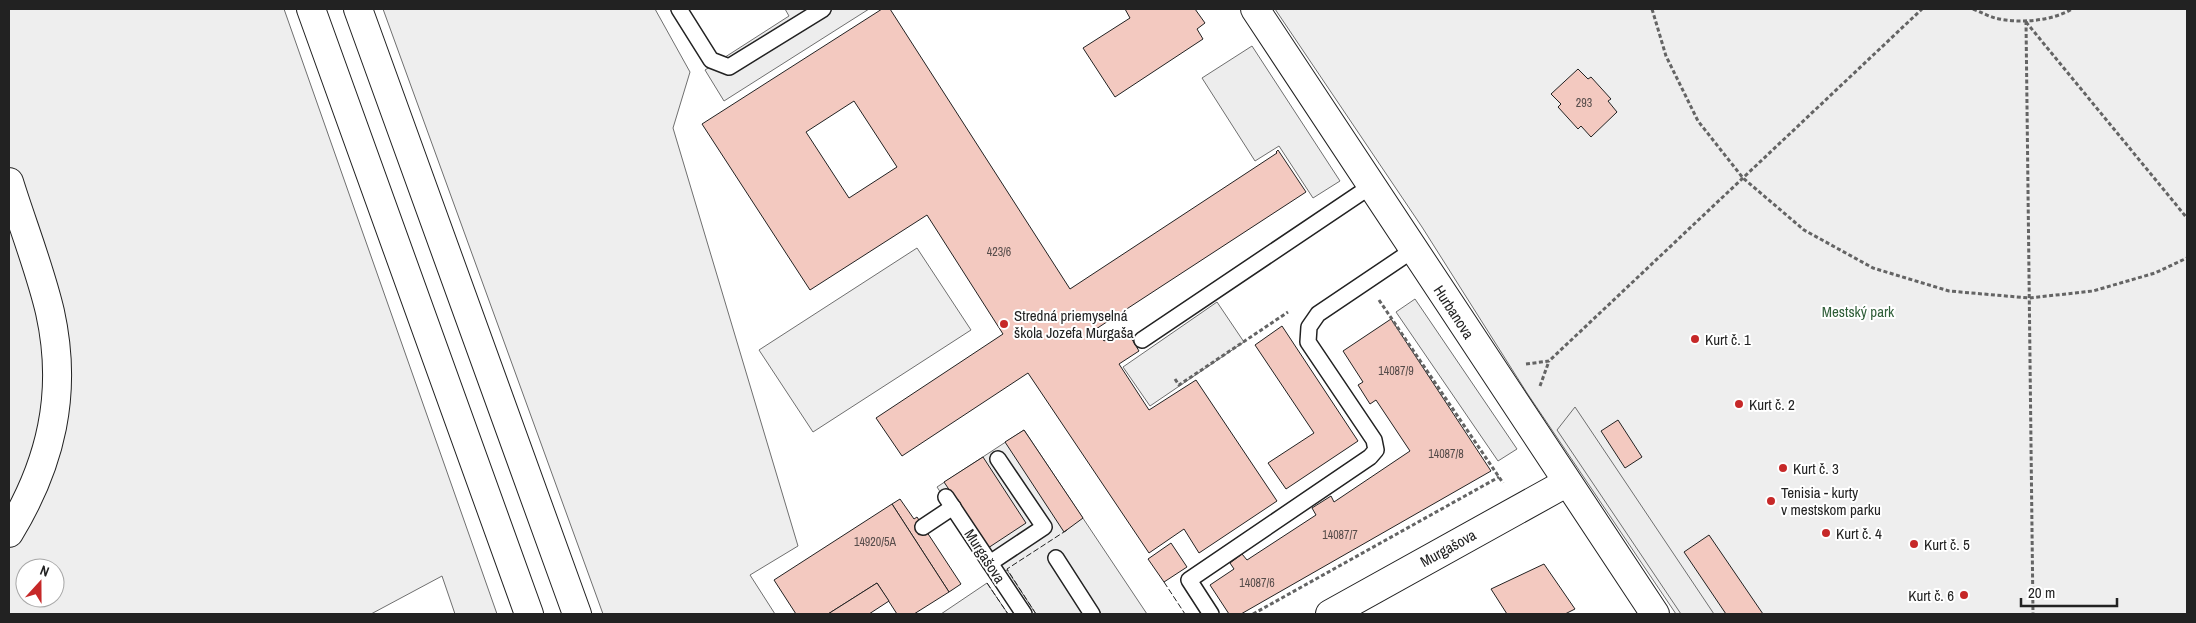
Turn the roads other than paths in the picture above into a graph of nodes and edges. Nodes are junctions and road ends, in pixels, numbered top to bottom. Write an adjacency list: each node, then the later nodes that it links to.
1 (311, 9): 16 (main road)
2 (358, 9): 17 (main road)
3 (679, 9): 4 (lane)
4 (823, 9)
5 (1255, 9): 7 (main road, Hurbanova)
6 (9, 182): 13 (main road)
7 (1371, 186): 8 (main road, Hurbanova); 9 (lane)
8 (1413, 250): 11 (main road, Hurbanova); 20 (lane)
9 (1142, 340)
10 (998, 459): 15 (lane)
11 (1566, 483): 21 (main road, Murgašova); 22 (main road, Hurbanova)
12 (923, 527): 15 (lane, Murgašova)
13 (9, 533)
14 (1056, 558): 19 (lane)
15 (990, 563): 18 (lane, Murgašova)
16 (529, 614)
17 (576, 614)
18 (1024, 614)
19 (1092, 614)
20 (1211, 614)
21 (1330, 614)
22 (1655, 614)

